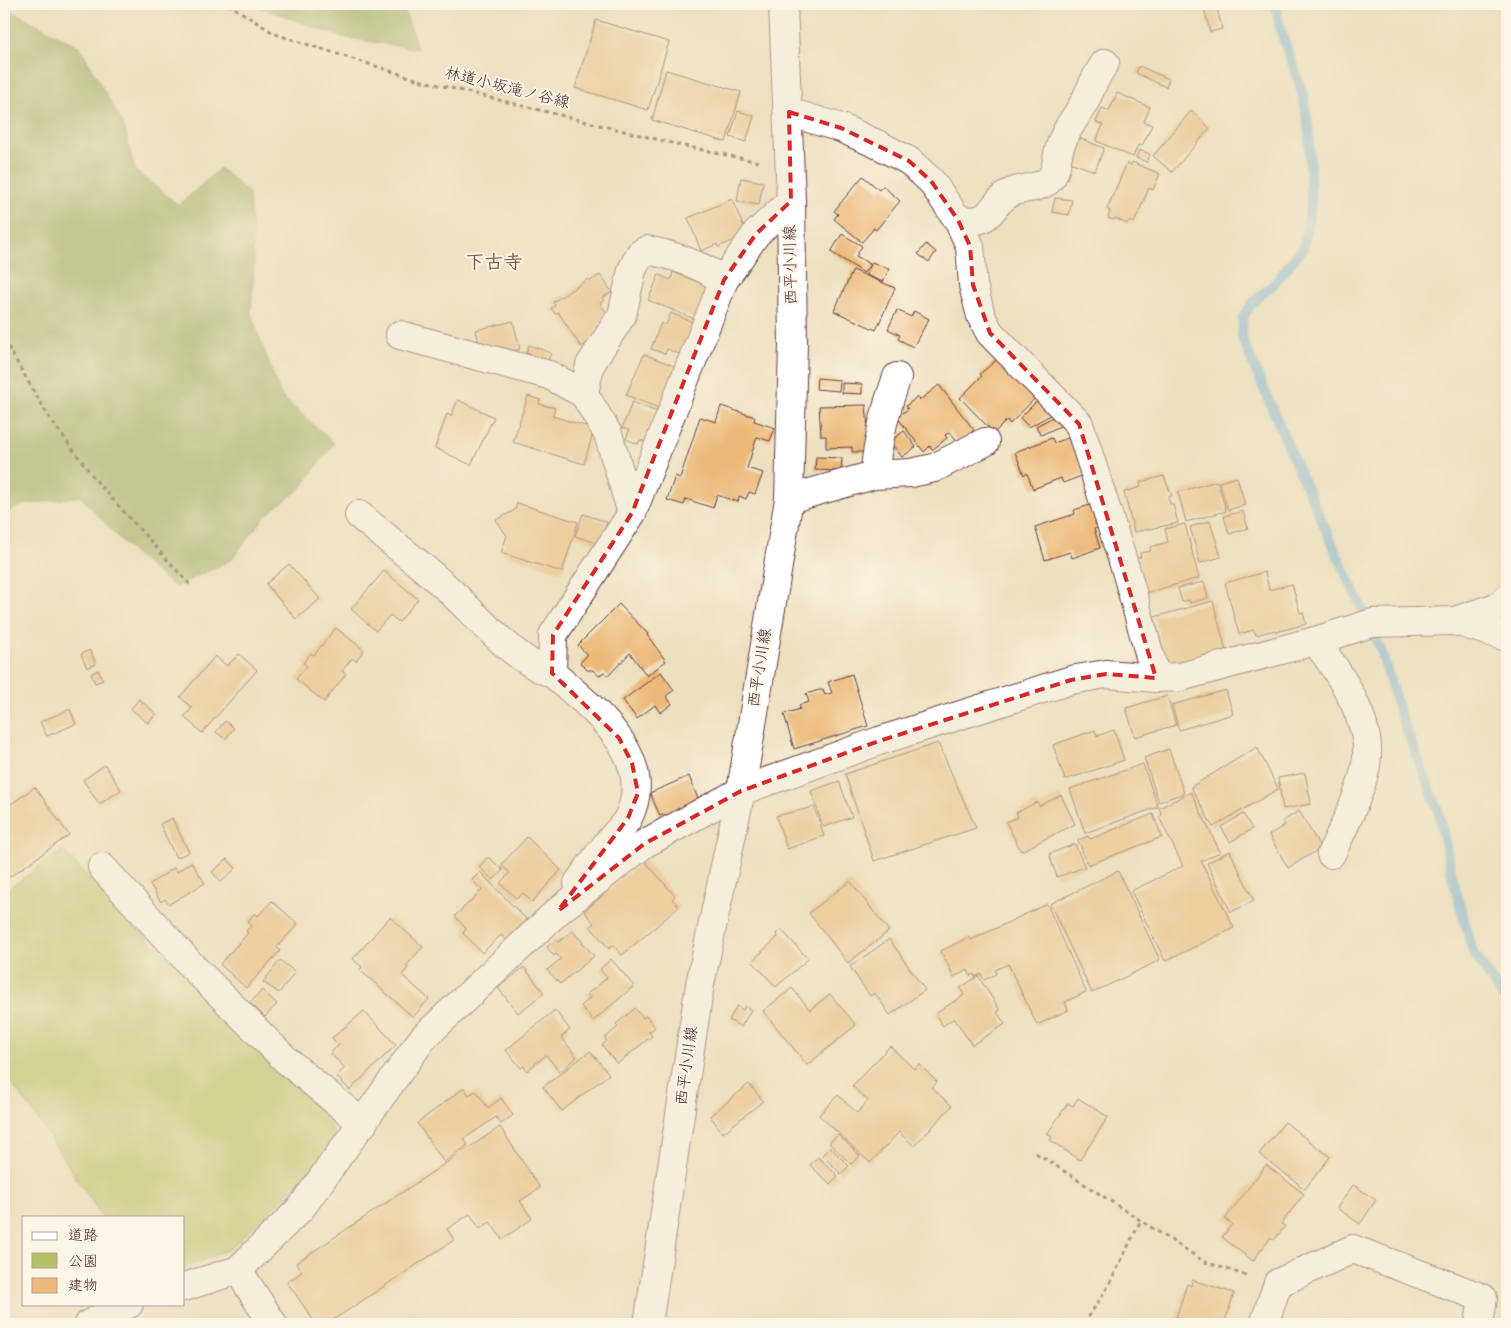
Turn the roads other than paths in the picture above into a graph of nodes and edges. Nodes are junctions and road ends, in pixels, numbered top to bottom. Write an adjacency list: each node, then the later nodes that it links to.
1 (783, 4): 3 (street, 西平小川線)
2 (1105, 63): 5 (street)
3 (789, 112): 4 (street, 西平小川線); 5 (street)
4 (791, 201): 6 (street); 12 (street, 西平小川線)
5 (958, 220): 20 (street)
6 (724, 280): 9 (street); 13 (street)
7 (400, 335): 9 (street)
8 (897, 377): 11 (street)
9 (584, 394): 13 (street)
10 (985, 442): 11 (street)
11 (874, 475): 12 (street)
12 (789, 499): 21 (street, 西平小川線)
13 (632, 513): 19 (street)
14 (359, 515): 19 (street)
15 (1507, 599): 16 (street)
16 (1455, 621): 17 (street); 18 (street)
17 (1507, 637)
18 (1315, 641): 20 (street); 22 (street)
19 (552, 673): 24 (street)
20 (1156, 678): 21 (street)
21 (741, 791): 24 (street); 31 (street, 西平小川線)
22 (1331, 854)
23 (102, 867): 25 (street)
24 (558, 911): 25 (street)
25 (363, 1124): 26 (street)
26 (238, 1270): 27 (street); 30 (street)
27 (185, 1287)
28 (125, 1306): 29 (street)
29 (89, 1324)
30 (273, 1324)
31 (648, 1324)
32 (1264, 1324): 33 (street)
33 (1480, 1324)

